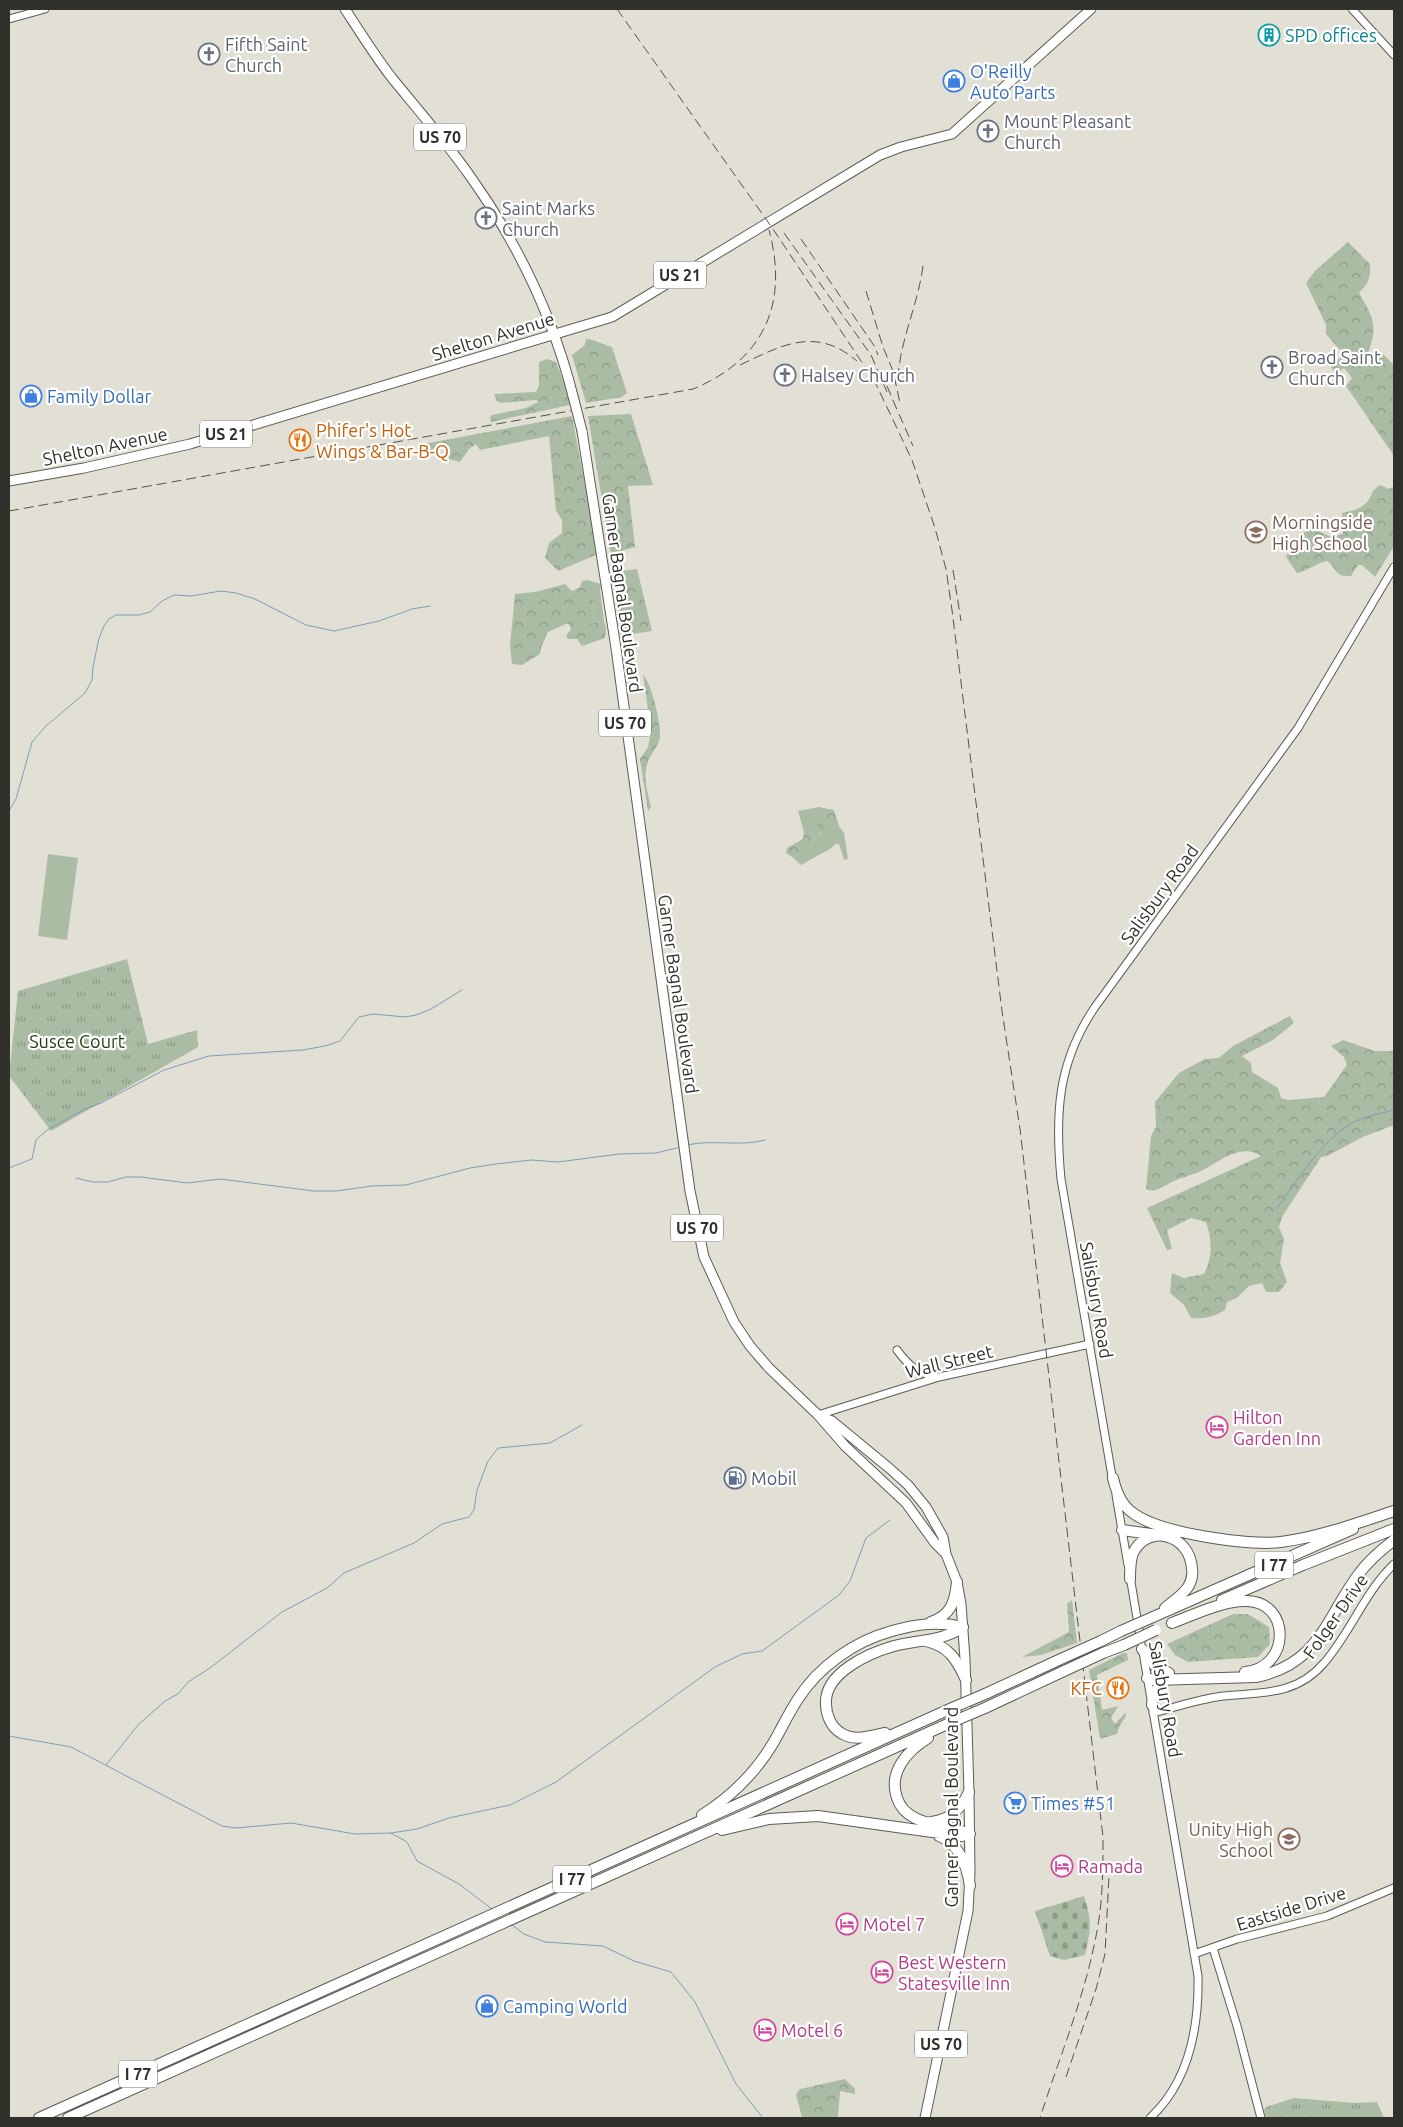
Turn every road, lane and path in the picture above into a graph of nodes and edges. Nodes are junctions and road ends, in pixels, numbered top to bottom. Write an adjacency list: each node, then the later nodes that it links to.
1 (45, 9): 5 (street)
2 (345, 9): 7 (main road, Garner Bagnal Boulevard / US 70)
3 (1091, 9): 7 (main road, Shelton Avenue / US 21)
4 (1352, 9): 6 (street)
5 (9, 19)
6 (1394, 55)
7 (554, 335): 8 (main road, Shelton Avenue / US 21); 13 (main road, Garner Bagnal Boulevard / US 70, bridge)
8 (9, 481)
9 (1394, 567): 10 (street, Salisbury Road)
10 (1090, 1344): 12 (street, Wall Street); 14 (street, Salisbury Road)
11 (897, 1350): 12 (street)
12 (939, 1377): 13 (street, Wall Street)
13 (818, 1415): 21 (main road, Garner Bagnal Boulevard / US 70); 21 (main road, Garner Bagnal Boulevard / US 70)
14 (1113, 1478): 16 (highway); 17 (street, Salisbury Road)
15 (1394, 1511): 16 (highway); 25 (highway, I 77)
16 (1157, 1524): 17 (highway)
17 (1122, 1530): 19 (highway); 23 (street, Salisbury Road)
18 (1394, 1530): 27 (highway, I 77)
19 (1162, 1536): 23 (highway); 25 (highway)
20 (1394, 1540): 31 (highway)
21 (946, 1554): 24 (main road, Garner Bagnal Boulevard / US 70)
22 (1394, 1564): 34 (street, Folger Drive)
23 (1130, 1579): 30 (street, Salisbury Road)
24 (956, 1582): 26 (highway); 28 (main road, Garner Bagnal Boulevard / US 70)
25 (1153, 1617): 36 (highway, I 77, bridge)
26 (930, 1623): 28 (highway); 42 (highway)
27 (1172, 1623): 31 (highway); 35 (highway, I 77, bridge)
28 (963, 1627): 29 (highway); 33 (main road, Garner Bagnal Boulevard / US 70)
29 (915, 1642): 33 (highway); 36 (highway)
30 (1142, 1649): 31 (highway); 32 (street, Salisbury Road)
31 (1168, 1676): 32 (highway); 34 (highway)
32 (1147, 1678): 34 (street, Salisbury Road)
33 (966, 1680): 37 (main road, Garner Bagnal Boulevard / US 70)
34 (1152, 1709): 46 (street, Salisbury Road)
35 (952, 1722): 38 (highway); 41 (highway, I 77)
36 (907, 1728): 42 (highway, I 77)
37 (969, 1792): 38 (highway); 40 (main road, Garner Bagnal Boulevard / US 70)
38 (926, 1822): 40 (highway)
39 (931, 1832): 40 (highway); 41 (highway); 43 (highway)
40 (970, 1834): 43 (main road, Garner Bagnal Boulevard / US 70)
41 (638, 1862): 48 (highway, I 77)
42 (587, 1872): 47 (highway, I 77)
43 (970, 1886): 49 (main road, Garner Bagnal Boulevard / US 70)
44 (1394, 1888): 45 (street, Eastside Drive)
45 (1213, 1948): 46 (street, Eastside Drive); 51 (street)
46 (1194, 1954): 50 (street, Salisbury Road)
47 (39, 2118)
48 (68, 2118)
49 (925, 2118)
50 (1150, 2118)
51 (1261, 2118)

